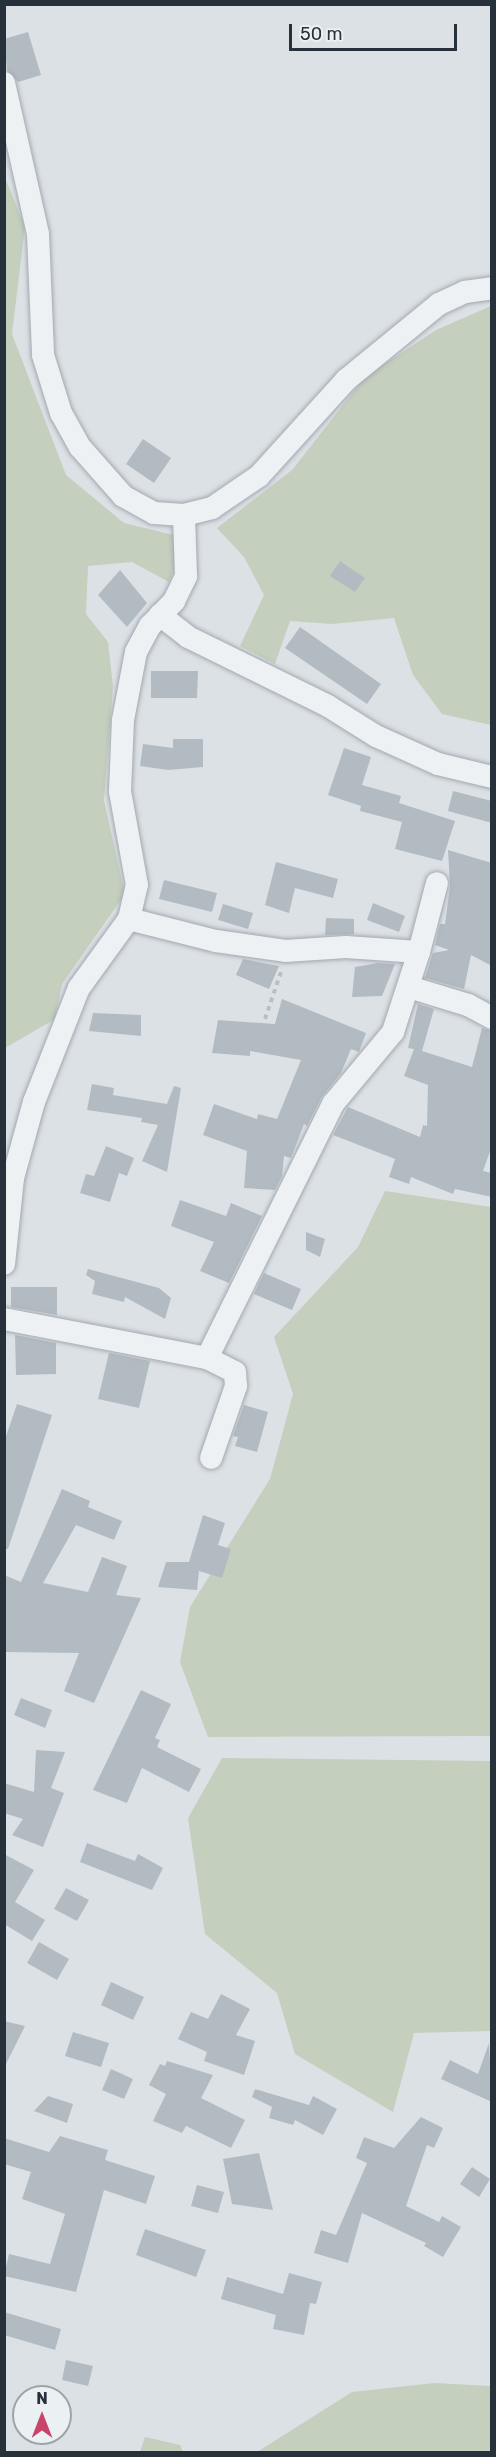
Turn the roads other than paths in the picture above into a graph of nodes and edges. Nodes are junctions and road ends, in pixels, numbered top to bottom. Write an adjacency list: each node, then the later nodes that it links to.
1 (4, 83): 3 (street)
2 (492, 288): 3 (street)
3 (184, 515): 4 (street)
4 (160, 615): 5 (street); 7 (street)
5 (492, 777)
6 (437, 884): 8 (street)
7 (129, 919): 8 (street); 11 (street)
8 (419, 952): 9 (street)
9 (410, 987): 10 (street); 13 (street)
10 (492, 1018)
11 (4, 1263)
12 (4, 1319): 13 (street)
13 (207, 1358): 14 (street)
14 (211, 1458)

